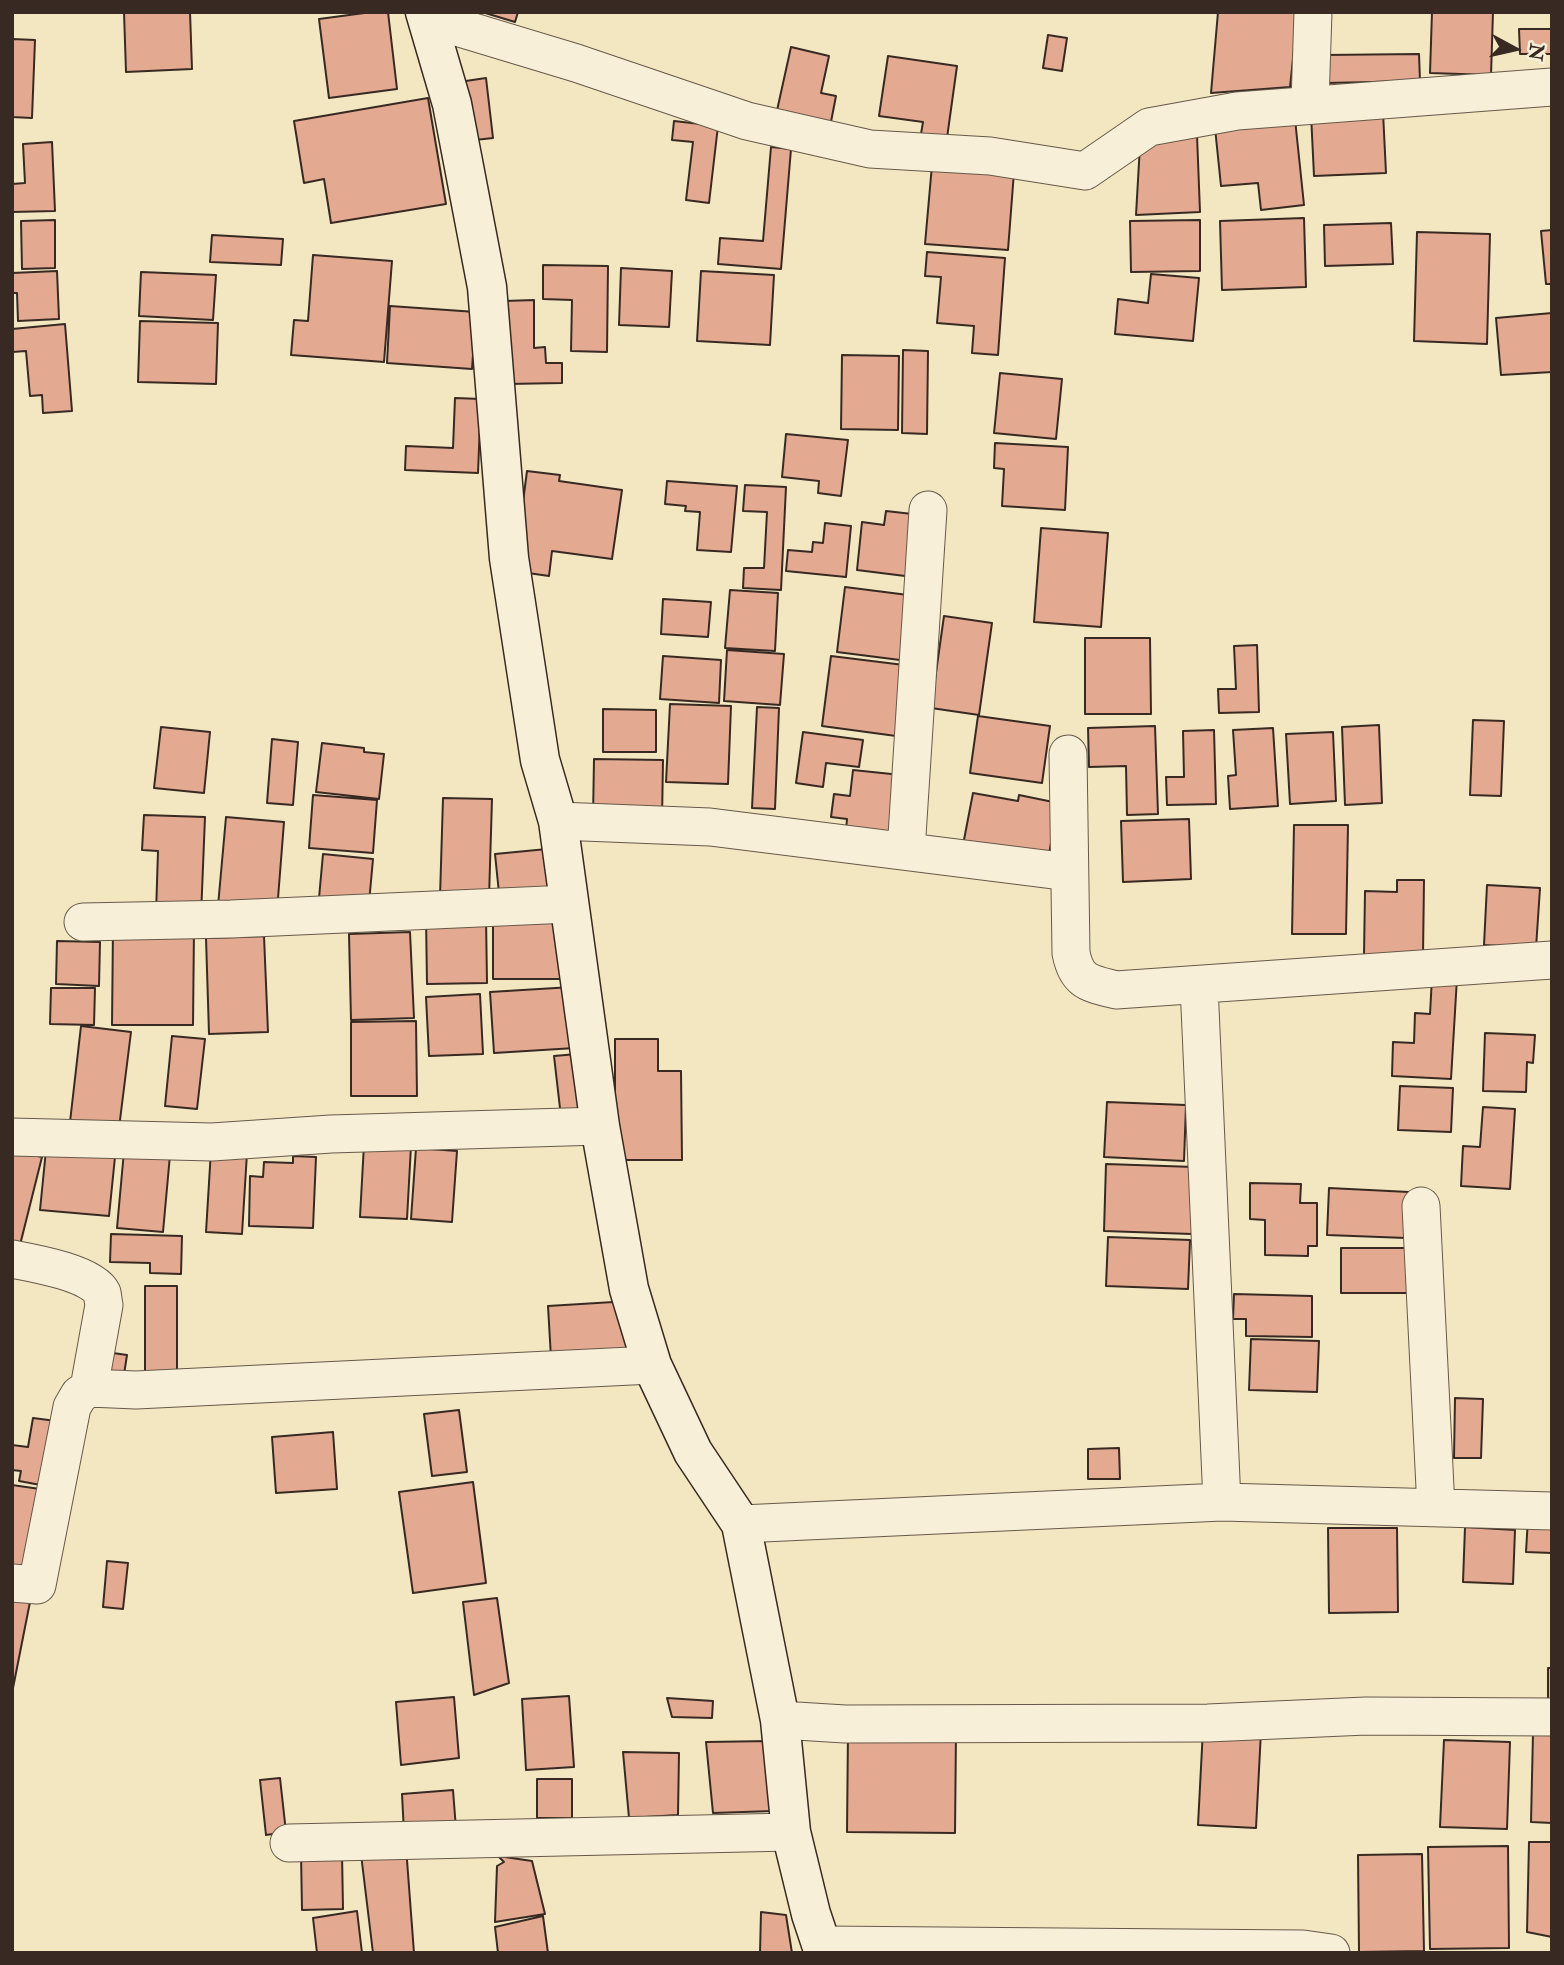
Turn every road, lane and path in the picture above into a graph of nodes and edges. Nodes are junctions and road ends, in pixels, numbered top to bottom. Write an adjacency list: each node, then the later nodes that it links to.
1 (1313, 12): 4 (street)
2 (426, 15): 4 (street); 7 (street)
3 (1552, 87): 4 (street)
4 (1310, 103)
5 (928, 510): 8 (street)
6 (1068, 754): 9 (street)
7 (558, 821): 8 (street); 10 (street)
8 (906, 851): 9 (street)
9 (1069, 872): 13 (street)
10 (569, 904): 11 (street); 14 (street)
11 (83, 922)
12 (1552, 960): 13 (street)
13 (1199, 985): 20 (street)
14 (600, 1126): 15 (street); 18 (street)
15 (12, 1137)
16 (1422, 1206): 21 (street)
17 (12, 1259): 19 (street)
18 (652, 1365): 19 (street); 23 (street)
19 (89, 1388): 24 (street)
20 (1222, 1502): 21 (street); 23 (street)
21 (1437, 1508): 22 (street)
22 (1552, 1511)
23 (741, 1524): 26 (street)
24 (12, 1583)
25 (1552, 1717): 26 (street)
26 (780, 1720): 27 (street)
27 (792, 1832): 28 (street); 29 (street)
28 (289, 1843)
29 (823, 1949): 30 (street)
30 (1331, 1953)

